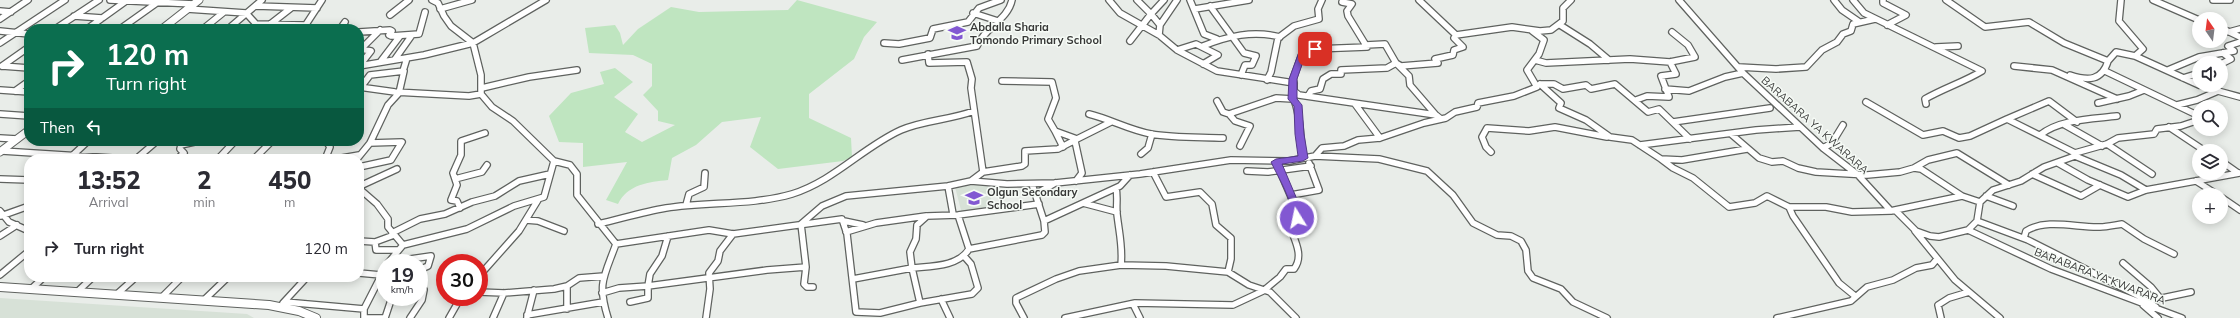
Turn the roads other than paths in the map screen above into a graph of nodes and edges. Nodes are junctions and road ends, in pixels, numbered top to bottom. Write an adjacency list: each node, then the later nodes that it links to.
1 (28, 0): 44 (street)
2 (65, 0): 58 (street)
3 (99, 0): 51 (street)
4 (110, 0): 32 (street)
5 (262, 0): 36 (street)
6 (322, 0): 39 (street)
7 (409, 0): 50 (street)
8 (437, 0): 40 (street)
9 (472, 0): 40 (street)
10 (546, 0): 90 (street)
11 (1001, 0): 48 (street)
12 (1012, 0): 56 (street)
13 (1109, 0): 71 (street)
14 (1137, 0): 49 (street)
15 (1164, 0): 49 (street)
16 (1177, 0): 68 (street)
17 (1190, 0): 42 (street)
18 (1249, 0): 37 (street)
19 (1322, 0): 87 (street)
20 (1343, 0): 95 (street)
21 (1419, 0): 84 (street)
22 (1571, 0): 69 (street)
23 (1679, 0): 123 (street, BARABARA YA KWARARA)
24 (1834, 0): 57 (street)
25 (1853, 0): 54 (street)
26 (1883, 0): 70 (street)
27 (1946, 0): 116 (street)
28 (2121, 0): 107 (street)
29 (2153, 0): 52 (street)
30 (2213, 0): 31 (street)
31 (2230, 0)
32 (126, 1): 33 (street); 53 (street)
33 (137, 1): 34 (street)
34 (158, 2): 35 (street); 61 (street)
35 (197, 2): 41 (street)
36 (256, 6): 38 (street); 47 (street)
37 (1210, 6): 42 (street); 86 (street)
38 (291, 8): 39 (street); 66 (street)
39 (317, 8): 67 (street)
40 (440, 8): 90 (street)
41 (187, 9): 45 (street); 62 (street)
42 (1195, 9): 89 (street)
43 (0, 11): 44 (street)
44 (11, 12): 55 (street)
45 (224, 12): 47 (street); 63 (street)
46 (425, 12): 82 (street)
47 (246, 13): 64 (street); 65 (street)
48 (973, 13): 56 (street); 94 (street)
49 (1151, 14): 68 (street); 71 (street)
50 (390, 15)
51 (74, 16): 53 (street); 59 (street)
52 (2192, 17)
53 (103, 18): 60 (street)
54 (1875, 18): 57 (street); 70 (street)
55 (0, 19)
56 (998, 21): 105 (street)
57 (1858, 21): 123 (street)
58 (29, 24)
59 (62, 24)
60 (94, 24)
61 (127, 24)
62 (168, 24)
63 (209, 24)
64 (234, 24)
65 (255, 24)
66 (271, 24)
67 (306, 24)
68 (1160, 25): 83 (street)
69 (1560, 25): 75 (street); 114 (street)
70 (1887, 25): 99 (street)
71 (1143, 26): 83 (street); 91 (street)
72 (24, 27): 80 (street)
73 (2240, 29): 79 (street)
74 (380, 30): 77 (street); 85 (street); 96 (street)
75 (1531, 30): 84 (street); 113 (street)
76 (0, 31): 80 (street)
77 (364, 32)
78 (1672, 32): 117 (street)
79 (2229, 32): 88 (street)
80 (15, 33): 81 (street); 93 (street)
81 (24, 34)
82 (412, 35): 85 (street); 110 (street)
83 (1159, 35): 101 (street)
84 (1456, 35): 118 (street)
85 (400, 36): 115 (street)
86 (1233, 36): 87 (street); 89 (street); 132 (street)
87 (1280, 37): 135 (street)
88 (2240, 37)
89 (1217, 39): 97 (street)
90 (473, 42): 109 (street); 143 (street)
91 (1130, 42)
92 (2240, 42): 103 (street)
93 (0, 43)
94 (884, 43)
95 (1366, 45): 118 (street); 139 (street)
96 (364, 46)
97 (1203, 46): 101 (street); 119 (street)
98 (1958, 46): 99 (street)
99 (1936, 47): 163 (street)
100 (364, 50): 111 (street)
101 (1177, 50): 119 (street)
102 (24, 51): 121 (street)
103 (2234, 51): 104 (street); 106 (street)
104 (2223, 53): 108 (street); 126 (street)
105 (928, 54): 112 (street); 166 (street)
106 (2240, 54)
107 (2135, 56): 116 (street); 126 (street)
108 (2227, 56)
109 (407, 58): 110 (street); 127 (street)
110 (395, 59): 115 (street)
111 (364, 60)
112 (902, 60)
113 (1535, 60): 114 (street); 140 (street)
114 (1609, 60): 117 (street)
115 (380, 61): 120 (street); 131 (street)
116 (2108, 61): 129 (street)
117 (1670, 62): 144 (street)
118 (1396, 63): 154 (street); 171 (street)
119 (1203, 64): 132 (street)
120 (364, 65)
121 (1, 66): 124 (street)
122 (2014, 66): 128 (street)
123 (1739, 67): 130 (street, BARABARA YA KWARARA)
124 (24, 68)
125 (577, 70): 143 (street)
126 (2168, 70): 134 (street)
127 (404, 71): 131 (street); 150 (street)
128 (2054, 71): 129 (street); 157 (street)
129 (2105, 71): 146 (street)
130 (1743, 73): 144 (street); 182 (street, BARABARA YA KWARARA)
131 (374, 74): 137 (street)
132 (1242, 75): 135 (street)
133 (2192, 75): 134 (street)
134 (2183, 78): 138 (street)
135 (1268, 80): 139 (street)
136 (1002, 81): 184 (street)
137 (364, 82)
138 (2192, 82)
139 (1294, 83): 147 (street)
140 (1538, 84): 158 (street); 174 (street); 190 (street)
141 (24, 85): 148 (street)
142 (364, 88): 150 (street)
143 (482, 88): 153 (street)
144 (1665, 88): 158 (street)
145 (0, 90): 148 (street)
146 (2144, 90): 157 (street); 164 (street)
147 (1294, 91): 154 (street); 156 (street)
148 (14, 92): 149 (street)
149 (24, 92)
150 (399, 92): 153 (street); 197 (street)
151 (2216, 92): 164 (street)
152 (2222, 92): 155 (street)
153 (481, 94): 224 (street)
154 (1308, 96): 162 (street)
155 (2240, 97)
156 (1293, 99): 170 (street); 222 (street)
157 (2117, 99): 161 (street)
158 (1636, 100): 177 (street)
159 (1217, 101): 170 (street)
160 (1866, 102): 175 (street)
161 (2098, 103)
162 (1355, 104): 171 (street); 193 (street)
163 (1926, 104)
164 (2177, 105): 167 (street)
165 (1770, 108): 177 (street)
166 (974, 111): 235 (street); 271 (street)
167 (2192, 112)
168 (0, 114): 172 (street)
169 (1090, 114): 176 (street)
170 (1229, 114): 206 (street)
171 (1436, 115): 174 (street)
172 (24, 116)
173 (2117, 116): 178 (street)
174 (1441, 119): 193 (street)
175 (2007, 119): 178 (street); 189 (street)
176 (1111, 122): 187 (street); 196 (street)
177 (1673, 122): 195 (street)
178 (2077, 122): 181 (street)
179 (2192, 122): 183 (street)
180 (1843, 125): 208 (street)
181 (2065, 125): 189 (street); 200 (street)
182 (1800, 127): 188 (street); 208 (street, BARABARA YA KWARARA)
183 (2169, 127): 198 (street); 200 (street)
184 (1055, 131): 196 (street); 207 (street)
185 (485, 133): 245 (street)
186 (24, 134): 194 (street)
187 (1152, 134): 192 (street); 219 (street)
188 (1731, 134): 195 (street); 209 (street)
189 (2040, 135): 220 (street)
190 (1610, 137): 199 (street); 211 (street)
191 (0, 138): 194 (street)
192 (1223, 138)
193 (1380, 138): 221 (street)
194 (17, 139): 210 (street)
195 (1690, 139): 199 (street)
196 (1076, 140): 207 (street); 239 (street)
197 (370, 143): 218 (street); 228 (street)
198 (2194, 144)
199 (1640, 145): 223 (street)
200 (2104, 145): 220 (street); 242 (street)
201 (83, 146): 213 (street)
202 (151, 146): 214 (street)
203 (181, 146): 215 (street)
204 (230, 146): 216 (street)
205 (267, 146): 217 (street)
206 (1240, 146)
207 (1063, 147): 235 (street)
208 (1823, 148): 244 (street, BARABARA YA KWARARA)
209 (1747, 149): 223 (street); 244 (street)
210 (1, 152): 212 (street)
211 (1491, 152)
212 (25, 154)
213 (74, 154)
214 (142, 154)
215 (183, 154)
216 (223, 154)
217 (259, 154)
218 (361, 154)
219 (1141, 154)
220 (2075, 154): 226 (street); 260 (street)
221 (1315, 156): 222 (street); 376 (street)
222 (1305, 158): 225 (street); 229 (street)
223 (1661, 159): 274 (street)
224 (554, 161): 240 (street); 286 (street)
225 (1276, 162): 233 (street); 236 (street)
226 (2058, 163): 241 (street); 256 (street)
227 (487, 165): 245 (street)
228 (364, 166)
229 (1311, 166): 233 (street); 263 (street)
230 (2228, 166): 237 (street)
231 (1914, 168): 244 (street); 255 (street); 264 (street)
232 (396, 169): 253 (street)
233 (1279, 170): 234 (street); 263 (street)
234 (1247, 171)
235 (983, 172): 249 (street)
236 (1153, 172): 243 (street); 317 (street)
237 (2239, 172): 251 (street)
238 (705, 173): 271 (street)
239 (1082, 173): 248 (street); 250 (street)
240 (550, 174): 266 (street); 275 (street)
241 (2032, 174): 255 (street); 256 (street)
242 (2152, 174)
243 (1130, 175): 248 (street); 258 (street)
244 (1855, 175): 276 (street, BARABARA YA KWARARA)
245 (455, 179): 275 (street)
246 (0, 180): 247 (street)
247 (24, 180)
248 (1089, 180): 250 (street)
249 (971, 181): 254 (street); 257 (street)
250 (1076, 181): 252 (street)
251 (2196, 181): 259 (street); 260 (street)
252 (1055, 183): 254 (street); 262 (street)
253 (364, 184)
254 (1032, 184): 262 (street)
255 (2009, 185): 265 (street)
256 (2100, 185): 260 (street)
257 (948, 186): 280 (street); 287 (street)
258 (1116, 188): 269 (street); 278 (street)
259 (2207, 188)
260 (2146, 190)
261 (364, 193): 295 (street)
262 (1036, 194): 270 (street)
263 (1291, 194): 336 (street)
264 (1962, 196): 267 (street); 276 (street)
265 (1986, 196): 267 (street); 272 (street)
266 (538, 200): 282 (street); 303 (street)
267 (1980, 202): 285 (street)
268 (2228, 202): 277 (street)
269 (1083, 203): 278 (street); 284 (street)
270 (1039, 204): 280 (street); 284 (street)
271 (686, 206): 286 (street)
272 (2012, 206)
273 (24, 207): 279 (street)
274 (1789, 207): 276 (street); 345 (street)
275 (460, 208): 295 (street)
276 (1893, 210): 293 (street, BARABARA YA KWARARA)
277 (2240, 210)
278 (1116, 212): 312 (street)
279 (1, 214): 288 (street)
280 (955, 215): 281 (street); 304 (street)
281 (927, 216): 289 (street); 316 (street)
282 (526, 220): 292 (street); 314 (street)
283 (844, 221): 287 (street); 289 (street); 294 (street)
284 (1044, 221): 304 (street)
285 (1977, 221): 291 (street); 299 (street)
286 (598, 224): 302 (street)
287 (801, 224): 296 (street); 315 (street)
288 (17, 225): 290 (street); 297 (street)
289 (864, 226): 294 (street)
290 (24, 228)
291 (1968, 230): 293 (street); 353 (street, BARABARA YA KWARARA)
292 (564, 231)
293 (1916, 231): 310 (street, BARABARA YA KWARARA)
294 (846, 232): 323 (street)
295 (393, 234): 301 (street); 303 (street)
296 (733, 234): 298 (street); 322 (street)
297 (0, 236)
298 (668, 236): 302 (street); 332 (street)
299 (2024, 238): 306 (street); 353 (street)
300 (364, 241): 301 (street)
301 (375, 242): 303 (street)
302 (616, 244): 321 (street)
303 (401, 248): 305 (street)
304 (969, 249): 308 (street)
305 (396, 254)
306 (2174, 254)
307 (24, 255): 319 (street)
308 (964, 256): 316 (street); 348 (street)
309 (428, 257): 313 (street)
310 (1937, 259): 340 (street, BARABARA YA KWARARA); 345 (street)
311 (2123, 263): 347 (street)
312 (1121, 265): 317 (street); 372 (street)
313 (428, 266)
314 (488, 266)
315 (806, 267): 322 (street); 334 (street)
316 (912, 268): 323 (street); 352 (street)
317 (1228, 272): 336 (street)
318 (364, 273): 320 (street)
319 (0, 275)
320 (376, 275)
321 (604, 276): 331 (street); 343 (street)
322 (708, 279): 332 (street); 370 (street)
323 (853, 279): 362 (street)
324 (39, 282): 335 (street)
325 (88, 282): 338 (street)
326 (130, 282): 344 (street)
327 (177, 282): 346 (street)
328 (223, 282): 349 (street)
329 (302, 282): 354 (street)
330 (376, 285): 359 (street)
331 (567, 286): 337 (street); 360 (street)
332 (648, 286): 343 (street); 351 (street)
333 (0, 287): 335 (main road)
334 (813, 287)
335 (31, 289): 338 (main road)
336 (1265, 289): 355 (street); 375 (street)
337 (534, 290): 342 (street); 361 (street)
338 (77, 292): 344 (main road)
339 (488, 292): 342 (street)
340 (1969, 292): 378 (street); 379 (street, BARABARA YA KWARARA)
341 (2191, 292): 347 (street)
342 (504, 293): 368 (street)
343 (602, 293): 350 (street)
344 (117, 294): 346 (main road)
345 (1855, 296): 377 (street)
346 (162, 297): 349 (main road)
347 (2160, 298): 353 (street)
348 (941, 299): 352 (street); 371 (street)
349 (204, 300): 354 (main road)
350 (602, 302): 360 (street); 369 (street)
351 (630, 302)
352 (920, 303): 362 (street)
353 (2145, 303): 380 (street); 381 (street, BARABARA YA KWARARA)
354 (282, 304): 359 (street); 363 (main road)
355 (1133, 304): 373 (street); 374 (street)
356 (389, 306): 365 (street)
357 (418, 306): 366 (street)
358 (456, 306): 367 (street)
359 (364, 309): 364 (street)
360 (567, 309): 361 (street)
361 (527, 316)
362 (876, 317)
363 (316, 318)
364 (364, 318): 365 (street)
365 (385, 318)
366 (410, 318)
367 (449, 318)
368 (493, 318)
369 (608, 318)
370 (706, 318)
371 (950, 318)
372 (1024, 318)
373 (1065, 318)
374 (1140, 318)
375 (1296, 318)
376 (1607, 318)
377 (1777, 318)
378 (1941, 318)
379 (2000, 318)
380 (2158, 318)
381 (2182, 318)

